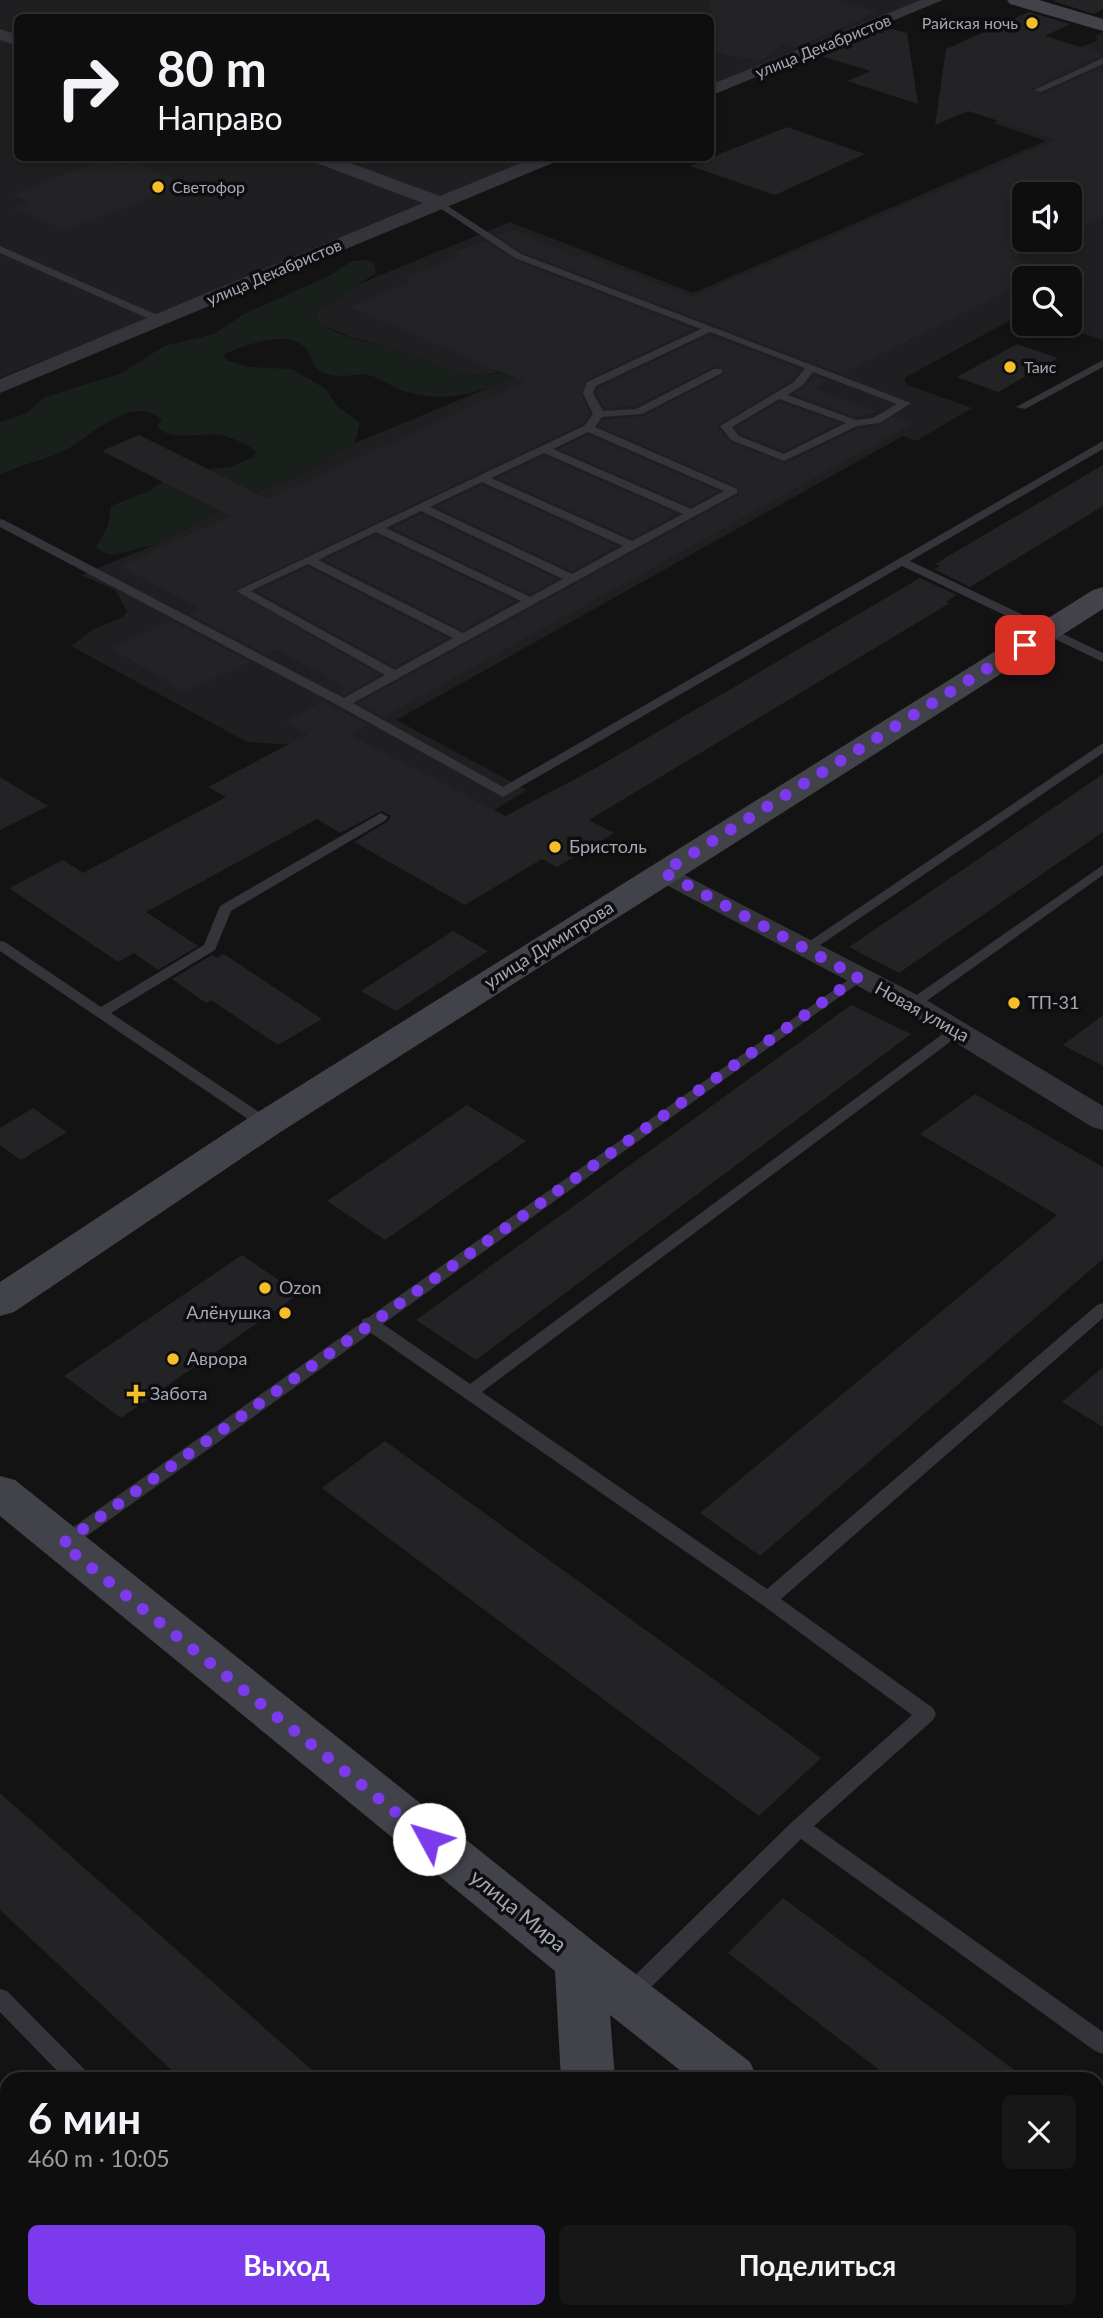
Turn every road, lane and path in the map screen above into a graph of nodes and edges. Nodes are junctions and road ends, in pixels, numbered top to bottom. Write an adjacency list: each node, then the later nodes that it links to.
1 (935, 0): 5 (street, улица Декабристов)
2 (1017, 0): 3 (street)
3 (1103, 25)
4 (1103, 61): 6 (lane)
5 (714, 89)
6 (1038, 90)
7 (329, 161): 9 (street)
8 (540, 161): 9 (street, улица Декабристов)
9 (437, 202): 11 (street, улица Декабристов); 12 (lane)
10 (0, 249): 11 (lane)
11 (160, 320): 16 (street, улица Декабристов)
12 (711, 328): 14 (lane); 19 (lane)
13 (1103, 363): 18 (lane)
14 (810, 369): 17 (lane); 20 (lane)
15 (718, 371): 19 (lane)
16 (0, 387)
17 (778, 395): 20 (lane); 20 (lane)
18 (1021, 407)
19 (599, 414): 21 (lane)
20 (855, 423)
21 (588, 428): 23 (lane); 26 (lane)
22 (1103, 444): 31 (lane)
23 (545, 449): 24 (lane); 26 (lane)
24 (482, 478): 25 (lane); 29 (lane)
25 (421, 507): 28 (lane); 32 (lane)
26 (691, 513): 29 (lane)
27 (0, 522): 39 (lane)
28 (377, 528): 30 (lane); 34 (lane)
29 (632, 546): 32 (lane)
30 (309, 560): 36 (lane); 38 (lane)
31 (901, 561): 35 (lane); 39 (lane)
32 (572, 578): 34 (lane)
33 (1103, 596): 35 (street, улица Димитрова)
34 (530, 601): 36 (lane)
35 (1047, 631): 37 (lane); 43 (street, улица Димитрова)
36 (462, 638): 38 (lane)
37 (1103, 658)
38 (394, 676): 39 (lane)
39 (344, 703)
40 (1103, 747): 45 (lane)
41 (381, 817): 48 (lane)
42 (1103, 869): 47 (lane)
43 (663, 872): 45 (street, Новая улица); 51 (street, улица Димитрова)
44 (0, 945): 48 (lane)
45 (805, 949): 46 (street, Новая улица)
46 (858, 977): 47 (street, Новая улица); 54 (lane)
47 (913, 1004): 49 (street, Новая улица)
48 (103, 1012): 51 (lane)
49 (957, 1030): 50 (street, Новая улица); 55 (lane)
50 (1103, 1119)
51 (267, 1124): 52 (street, улица Димитрова)
52 (0, 1302)
53 (1103, 1310): 58 (lane)
54 (369, 1323): 55 (lane); 57 (lane)
55 (472, 1391): 58 (lane)
56 (0, 1492): 57 (street, улица Мира)
57 (62, 1544): 60 (street, улица Мира)
58 (768, 1599): 59 (lane)
59 (800, 1827): 61 (lane); 63 (lane)
60 (580, 1961): 61 (street, улица Мира); 65 (street, улица Мира)
61 (627, 1997): 66 (street, улица Мира)
62 (0, 1998): 64 (lane)
63 (1103, 2044)
64 (72, 2072)
65 (588, 2072)
66 (722, 2072)

